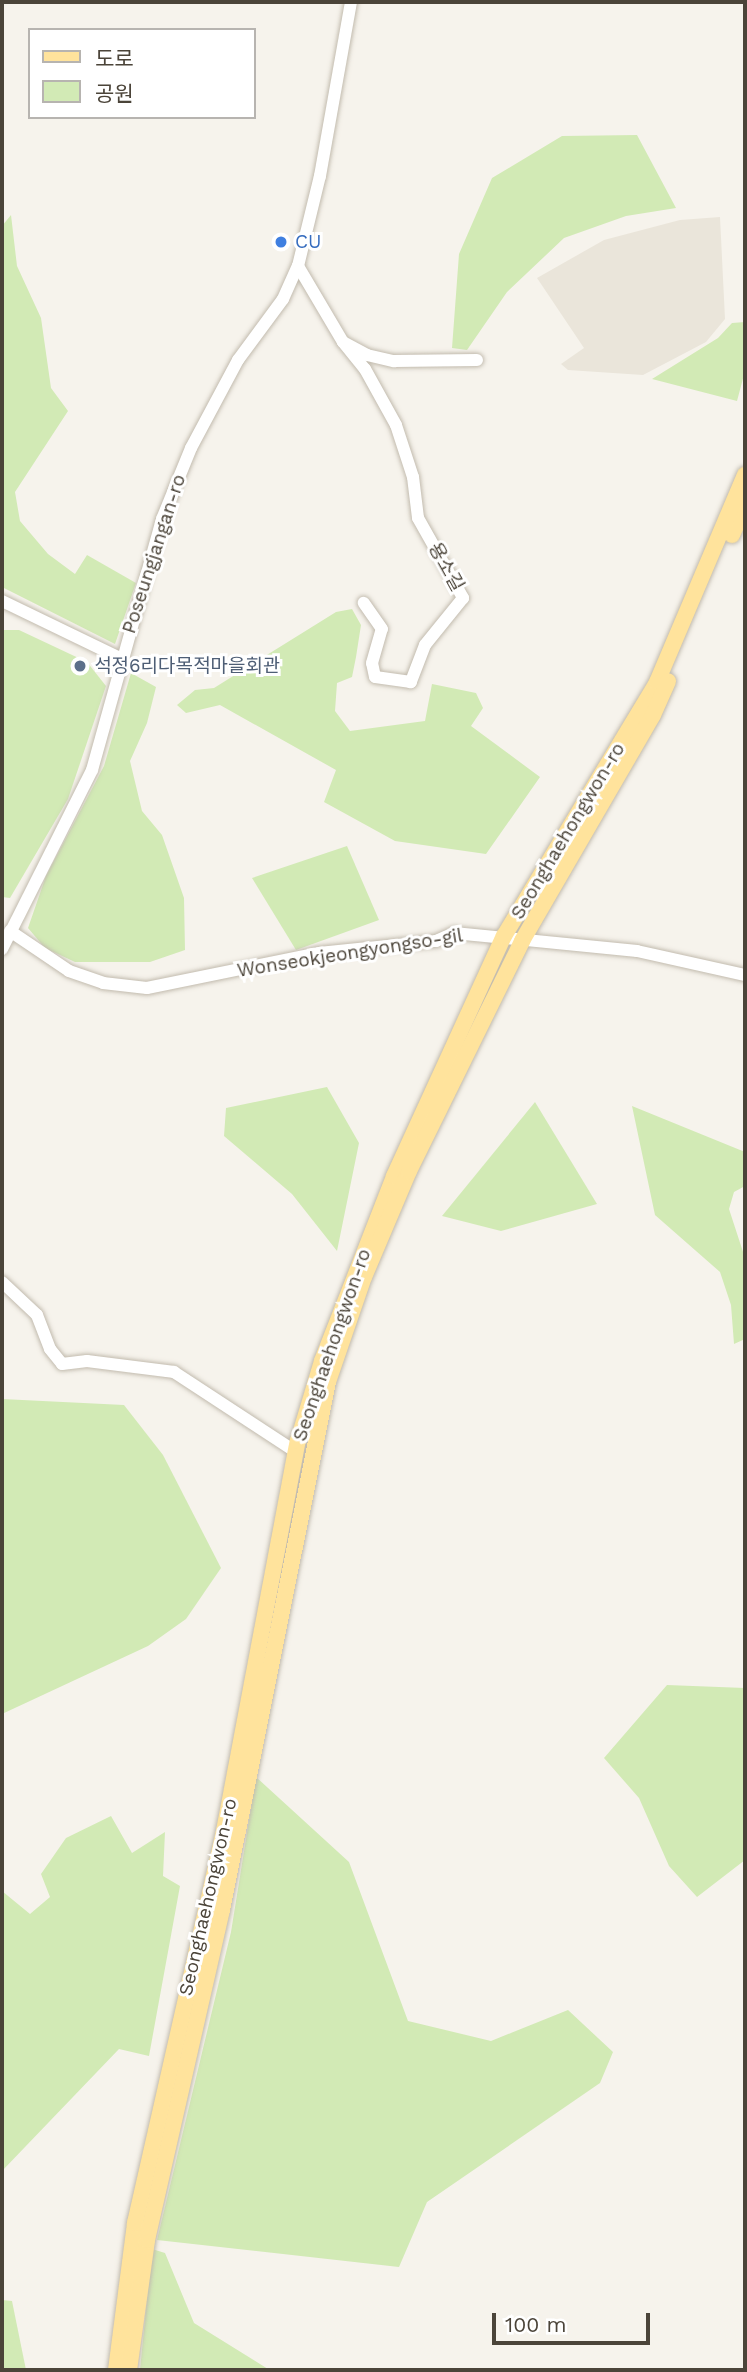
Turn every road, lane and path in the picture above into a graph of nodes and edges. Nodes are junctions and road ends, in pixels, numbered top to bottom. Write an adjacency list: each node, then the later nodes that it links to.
1 (351, 2): 2 (street, Poseungjangan-ro)
2 (298, 266): 3 (street, 용소길); 9 (street, Poseungjangan-ro)
3 (343, 342): 4 (street); 8 (street, 용소길)
4 (477, 360)
5 (745, 475): 11 (main road, Seonghaehongwon-ro)
6 (745, 506): 12 (main road, Seonghaehongwon-ro)
7 (2, 601): 9 (street)
8 (364, 603)
9 (120, 658): 10 (street, Poseungjangan-ro)
10 (10, 931): 11 (street, Wonseokjeongyongso-gil); 13 (street, Poseungjangan-ro)
11 (504, 936): 12 (street, Wonseokjeongyongso-gil); 17 (main road, Seonghaehongwon-ro)
12 (522, 941): 14 (street, Wonseokjeongyongso-gil); 18 (main road, Seonghaehongwon-ro)
13 (2, 949)
14 (745, 975)
15 (2, 1282): 16 (street)
16 (290, 1448)
17 (116, 2370)
18 (129, 2370)

